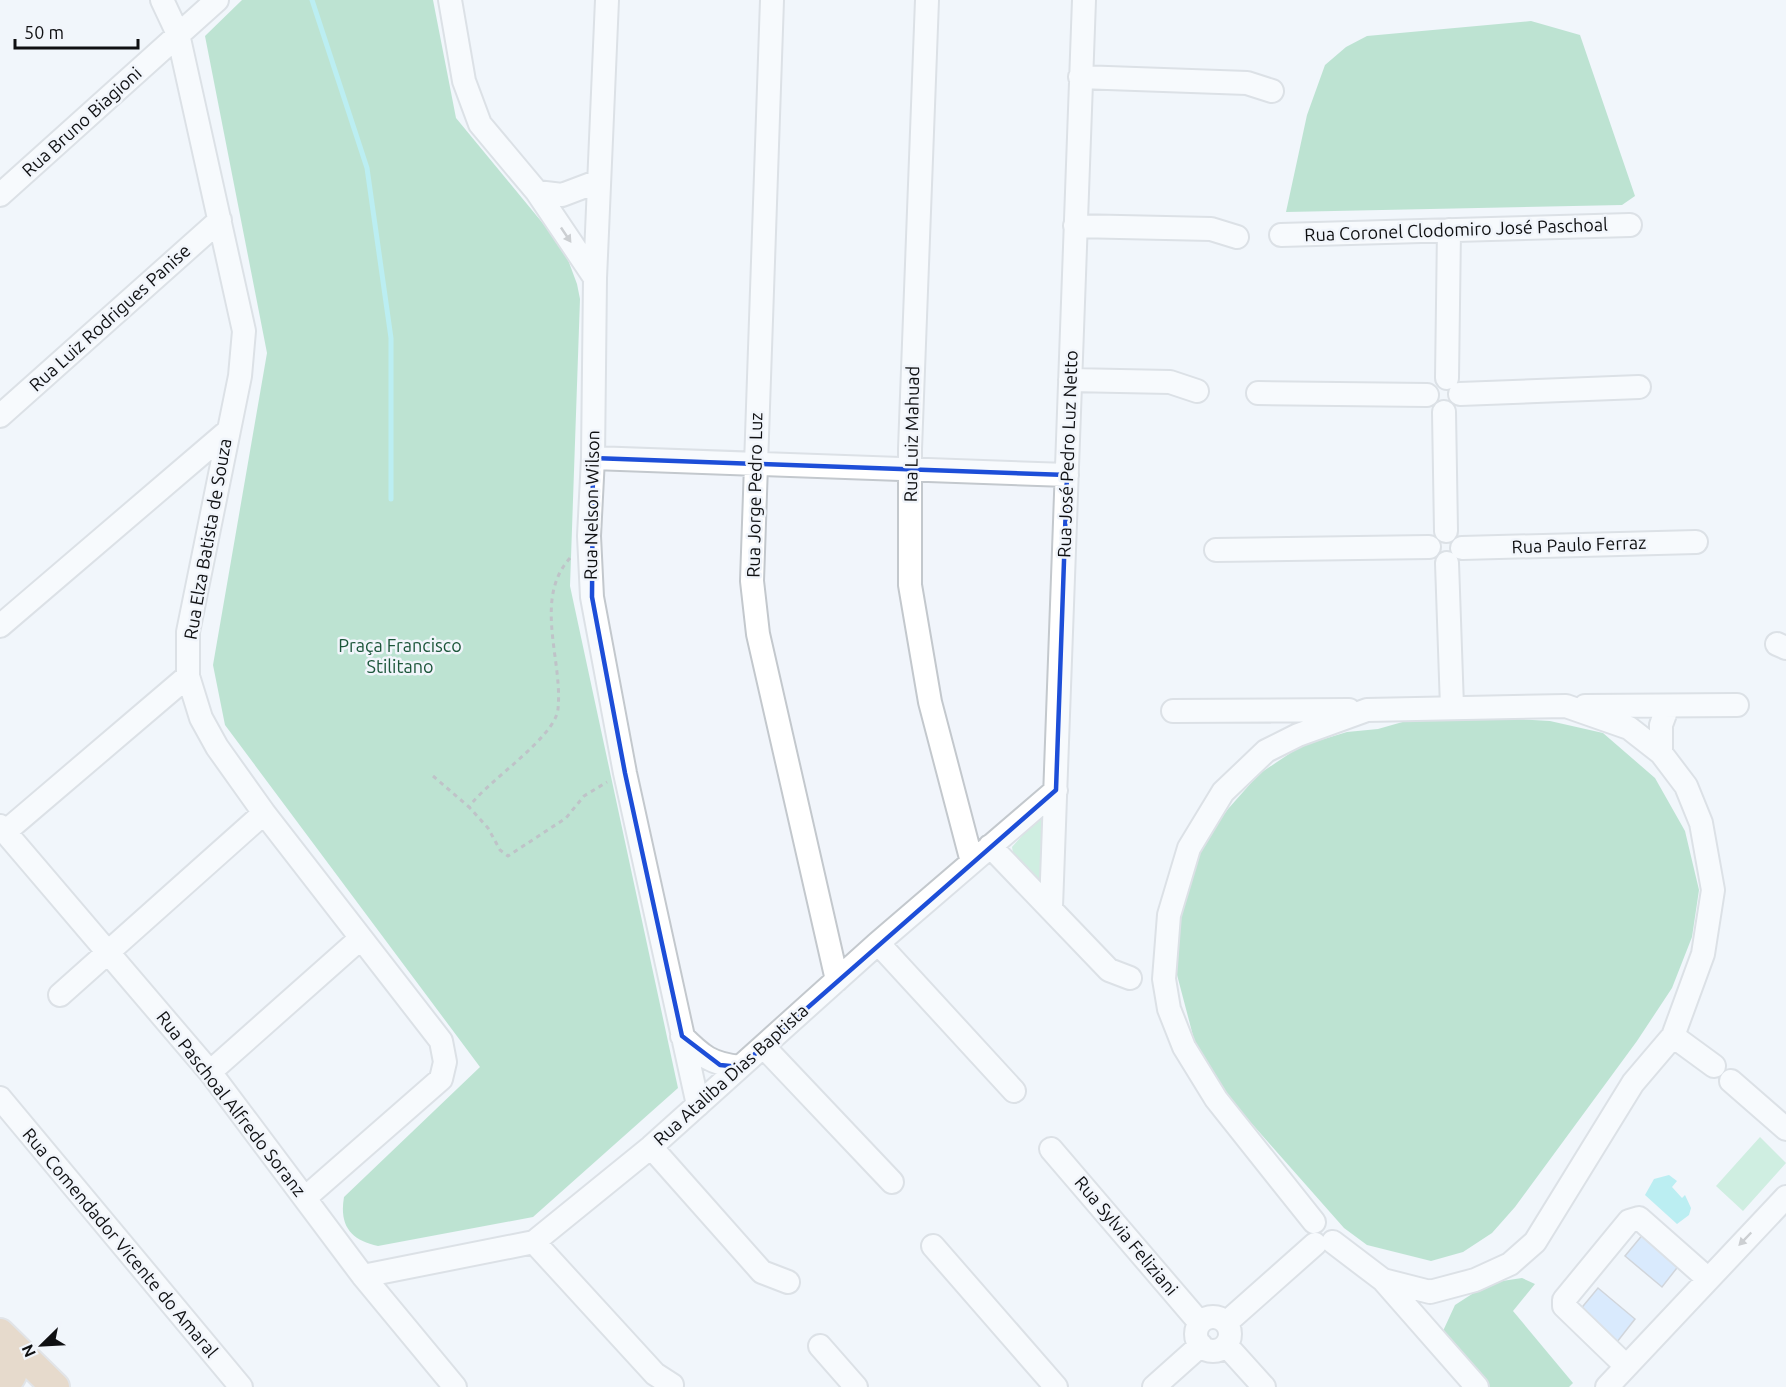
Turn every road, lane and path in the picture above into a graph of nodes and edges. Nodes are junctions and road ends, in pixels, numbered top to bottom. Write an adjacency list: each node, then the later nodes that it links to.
1 (162, 0): 8 (street, Rua Elza Batista de Souza)
2 (217, 0): 8 (street, Rua Bruno Biagioni)
3 (450, 0): 12 (street)
4 (607, 0): 11 (street, Rua Nelson Wilson)
5 (772, 0): 31 (street, Rua Jorge Pedro Luz)
6 (927, 0): 32 (street, Rua Luiz Mahuad)
7 (1083, 0): 9 (street, Rua José Pedro Luz Netto)
8 (178, 34): 13 (street, Rua Bruno Biagioni); 14 (street, Rua Elza Batista de Souza)
9 (1080, 77): 10 (street); 16 (street, Rua José Pedro Luz Netto)
10 (1272, 91)
11 (598, 181): 12 (street); 20 (street, Rua Nelson Wilson)
12 (537, 192): 20 (street, one-way to 20)
13 (0, 195)
14 (220, 220): 28 (street, Rua Luiz Rodrigues Panise); 29 (street, Rua Elza Batista de Souza)
15 (1630, 225): 17 (street, Rua Coronel Clodomiro José Paschoal)
16 (1075, 226): 19 (street); 21 (street, Rua José Pedro Luz Netto)
17 (1449, 230): 18 (street, Rua Coronel Clodomiro José Paschoal); 22 (street)
18 (1281, 235)
19 (1237, 237)
20 (595, 278): 30 (street, Rua Nelson Wilson)
21 (1070, 380): 24 (street); 33 (street, Rua José Pedro Luz Netto)
22 (1454, 386): 23 (street); 26 (street); 27 (street)
23 (1639, 387)
24 (1197, 391)
25 (1258, 393): 26 (street)
26 (1427, 395): 27 (street)
27 (1444, 412): 34 (street)
28 (0, 416)
29 (228, 431): 40 (street); 41 (street, Rua Elza Batista de Souza)
30 (593, 458): 31 (street); 35 (street, Rua Nelson Wilson)
31 (754, 462): 32 (street); 62 (street, Rua Jorge Pedro Luz)
32 (910, 469): 33 (street); 56 (street, Rua Luiz Mahuad)
33 (1067, 475): 51 (street, Rua José Pedro Luz Netto)
34 (1446, 531): 37 (street); 39 (street)
35 (589, 536): 49 (street, Rua Nelson Wilson); 52 (path)
36 (1696, 542): 39 (street, Rua Paulo Ferraz)
37 (1429, 547): 38 (street); 39 (street)
38 (1216, 550)
39 (1454, 556): 45 (street)
40 (0, 626)
41 (188, 676): 53 (street, Rua Elza Batista de Souza); 54 (street)
42 (1737, 705): 44 (street)
43 (1566, 706): 44 (street); 45 (street); 48 (street)
44 (1668, 706): 48 (street)
45 (1452, 707): 46 (street)
46 (1367, 710): 47 (street); 81 (street)
47 (1173, 711)
48 (1661, 753): 65 (street)
49 (625, 773): 52 (path); 64 (street, Rua Nelson Wilson)
50 (433, 776): 52 (path)
51 (1056, 790): 55 (street, Rua Ataliba Dias Baptista); 57 (street, Rua José Pedro Luz Netto)
52 (469, 807)
53 (264, 813): 58 (street, Rua Elza Batista de Souza); 60 (street)
54 (3, 829): 60 (street, Rua Paschoal Alfredo Soranz)
55 (990, 846): 56 (street, Rua Ataliba Dias Baptista); 57 (street)
56 (972, 862): 59 (street, Rua Ataliba Dias Baptista)
57 (1051, 907): 61 (street)
58 (361, 938): 69 (street); 79 (street, Rua Elza Batista de Souza)
59 (878, 943): 62 (street, Rua Ataliba Dias Baptista); 71 (street)
60 (108, 952): 63 (street); 69 (street, Rua Paschoal Alfredo Soranz)
61 (1130, 978)
62 (837, 980): 66 (street, Rua Ataliba Dias Baptista)
63 (60, 995)
64 (682, 1036): 68 (street); 73 (street, Rua Nelson Wilson)
65 (1673, 1036): 67 (street); 87 (street)
66 (764, 1047): 68 (street, Rua Ataliba Dias Baptista); 77 (street)
67 (1713, 1066)
68 (740, 1067): 73 (street, Rua Ataliba Dias Baptista)
69 (210, 1072): 79 (street, Rua Paschoal Alfredo Soranz)
70 (1731, 1081): 74 (street)
71 (1014, 1091)
72 (0, 1098): 97 (street, Rua Comendador Vicente do Amaral)
73 (698, 1105): 75 (street, Rua Ataliba Dias Baptista)
74 (1786, 1129)
75 (651, 1147): 80 (street, Rua Ataliba Dias Baptista); 86 (street)
76 (1052, 1149): 89 (street, Rua Sylvia Feliziani)
77 (892, 1182)
78 (1786, 1197): 84 (street, one-way to 84)
79 (305, 1198): 83 (street, Rua Paschoal Alfredo Soranz)
80 (534, 1242): 83 (street, Rua Ataliba Dias Baptista); 94 (street)
81 (1324, 1243): 85 (street); 90 (street)
82 (933, 1246): 100 (street)
83 (363, 1276): 98 (street, Rua Paschoal Alfredo Soranz)
84 (1707, 1278): 93 (street); 93 (street)
85 (1383, 1280): 87 (street); 88 (street)
86 (788, 1282)
87 (1430, 1292): 88 (street)
88 (1420, 1322): 103 (street)
89 (1200, 1334): 90 (street); 101 (street)
90 (1226, 1334): 102 (street)
91 (4, 1338): 95 (main road); 96 (main road)
92 (820, 1346): 99 (street)
93 (1626, 1366): 104 (street)
94 (672, 1385)
95 (0, 1387)
96 (55, 1387)
97 (241, 1387)
98 (455, 1387)
99 (856, 1387)
100 (1056, 1387)
101 (1154, 1387)
102 (1264, 1387)
103 (1477, 1387)
104 (1607, 1387)

